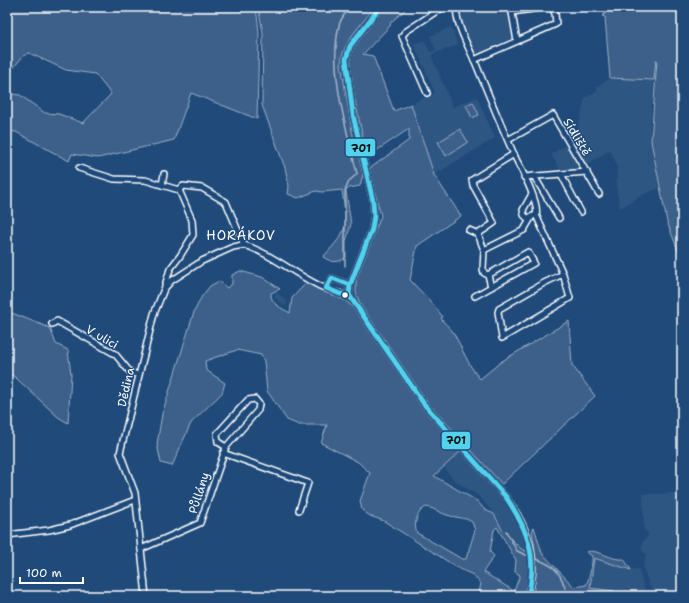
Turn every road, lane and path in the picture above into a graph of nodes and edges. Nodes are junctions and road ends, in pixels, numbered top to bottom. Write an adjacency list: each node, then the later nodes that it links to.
1 (380, 7): 31 (street)
2 (443, 7): 9 (street)
3 (456, 7): 8 (street)
4 (547, 7): 6 (street)
5 (551, 7): 7 (street)
6 (512, 10): 7 (street)
7 (517, 41): 8 (street)
8 (474, 60): 10 (street)
9 (427, 93)
10 (508, 140): 11 (street); 13 (street, Sídliště)
11 (514, 154): 17 (street); 26 (street)
12 (79, 168): 18 (street)
13 (586, 172): 15 (street, Sídliště); 21 (street, Sídliště)
14 (164, 174): 18 (street)
15 (561, 174): 16 (street, Sídliště); 22 (street)
16 (534, 176): 17 (street, Sídliště); 24 (street)
17 (524, 178): 20 (street)
18 (162, 185): 19 (street)
19 (179, 190): 27 (street); 34 (street)
20 (532, 194): 23 (street); 23 (street)
21 (599, 194)
22 (581, 212)
23 (534, 217): 28 (street); 29 (street)
24 (559, 218)
25 (470, 230): 26 (street)
26 (478, 234): 28 (street)
27 (244, 245): 33 (street); 34 (street, Dědina)
28 (484, 250): 30 (street)
29 (564, 274): 29 (street)
30 (488, 275): 32 (street); 32 (street)
31 (350, 285): 33 (street); 35 (street)
32 (491, 287): 36 (street)
33 (326, 288): 35 (street)
34 (164, 289): 38 (street, Dědina)
35 (349, 296): 46 (street)
36 (475, 296)
37 (52, 324): 38 (street, V ulici)
38 (138, 375): 41 (street, Dědina)
39 (226, 446): 39 (street, Půllány); 40 (street, Půllány)
40 (223, 453): 42 (street); 44 (street, Půllány)
41 (135, 500): 43 (street); 44 (street)
42 (299, 510)
43 (7, 535)
44 (141, 550): 45 (street)
45 (146, 596)
46 (528, 596)

